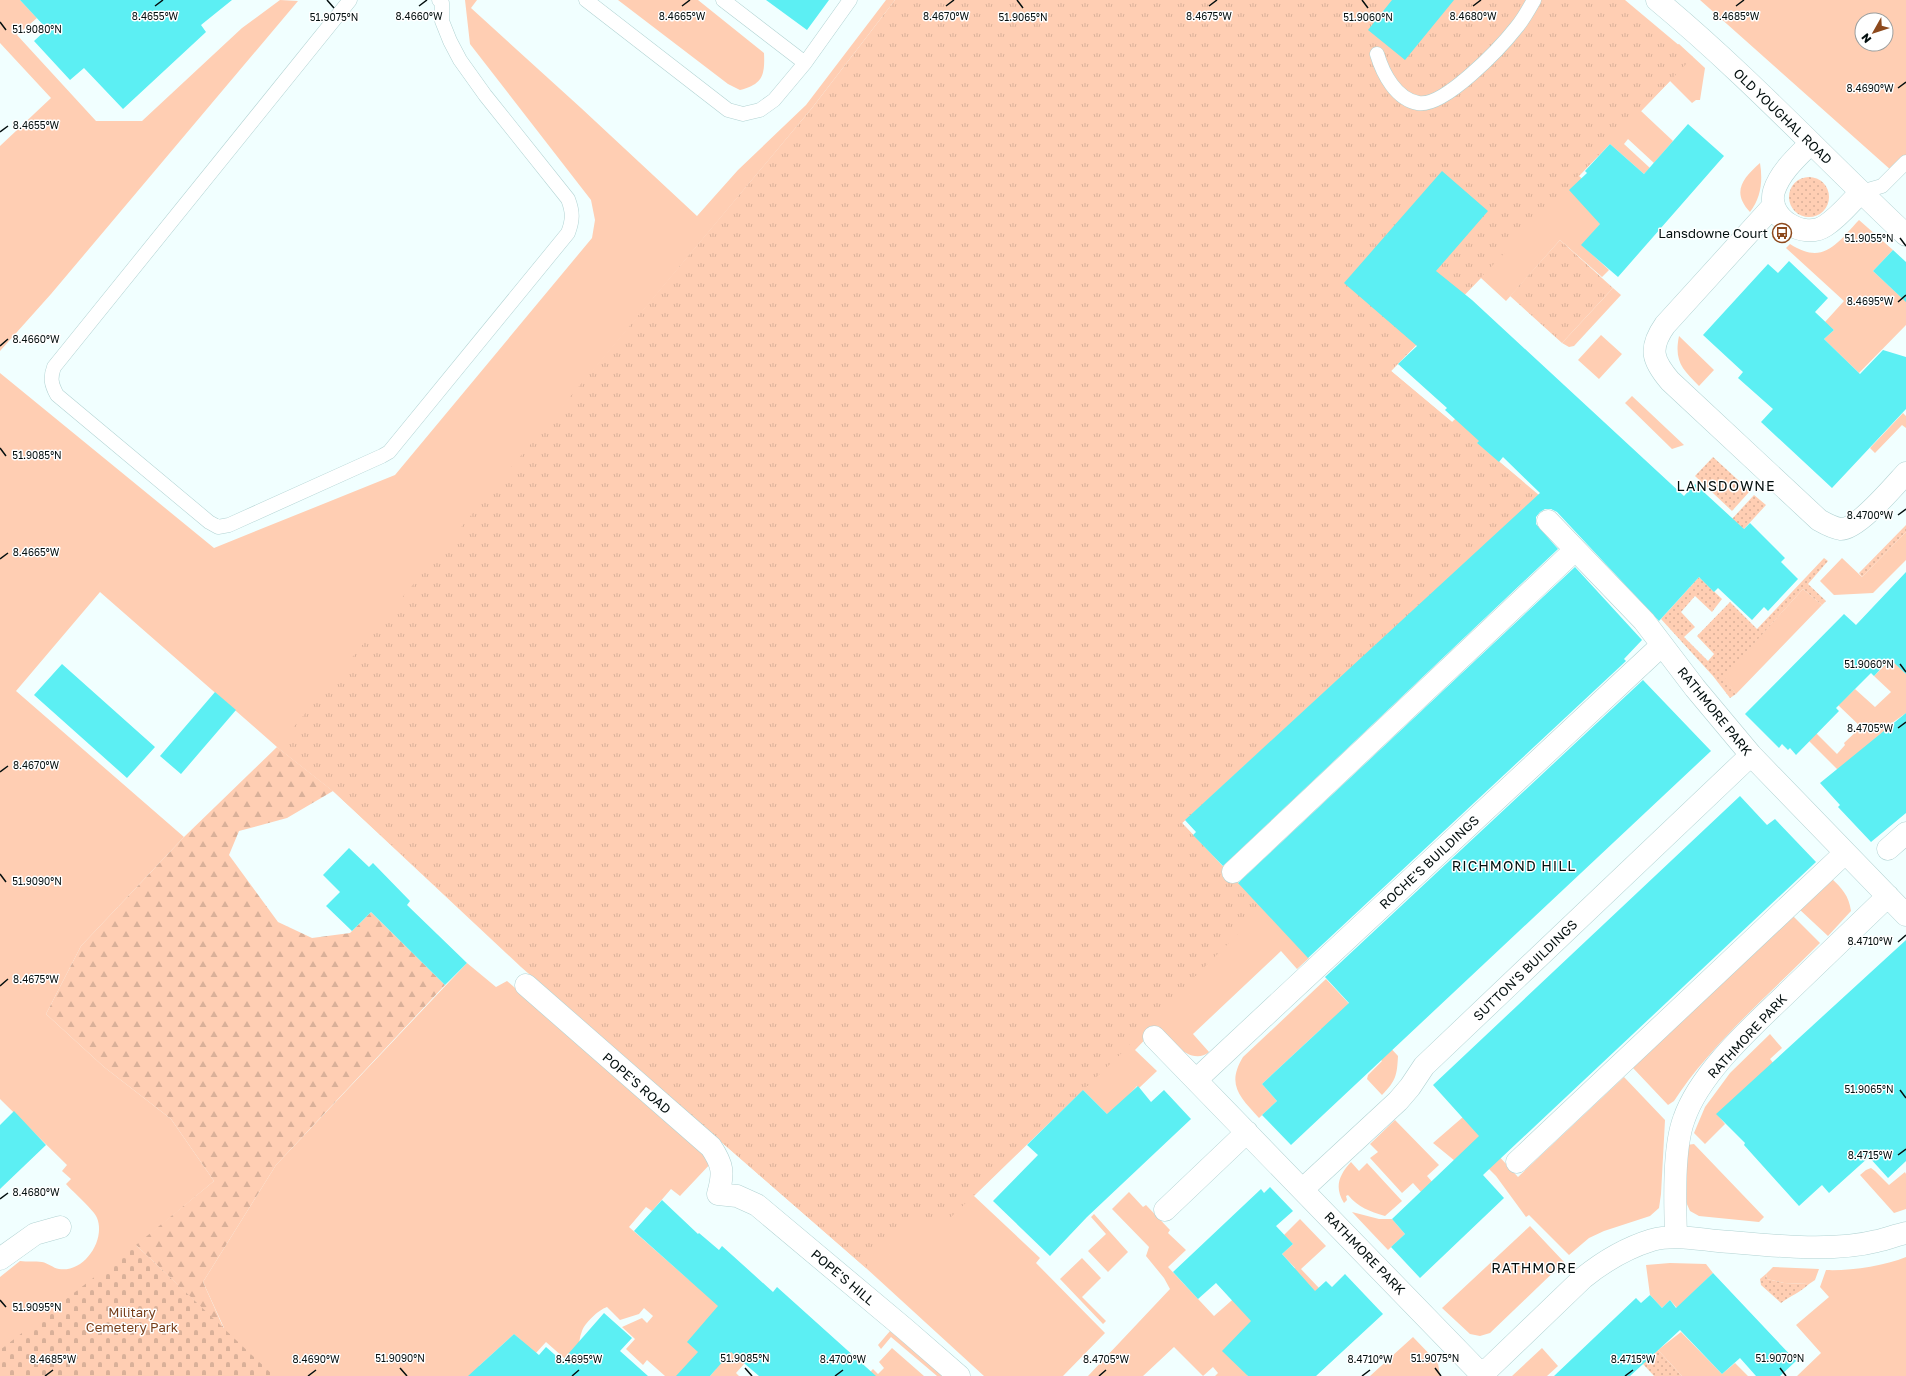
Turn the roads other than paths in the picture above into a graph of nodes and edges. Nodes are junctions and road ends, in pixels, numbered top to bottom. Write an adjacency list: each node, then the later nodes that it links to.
1 (350, 0): 7 (lane)
2 (586, 0): 9 (lane)
3 (723, 0): 9 (lane)
4 (850, 0): 9 (lane)
5 (1534, 0): 8 (lane)
6 (1658, 0): 10 (street, OLD YOUGHAL ROAD)
7 (442, 1)
8 (1377, 54)
9 (805, 63)
10 (1811, 143): 12 (street, OLD YOUGHAL ROAD); 13 (street)
11 (1906, 162): 12 (lane)
12 (1861, 192): 13 (street); 14 (street, OLD YOUGHAL ROAD)
13 (1774, 205): 15 (street)
14 (1904, 228)
15 (1906, 473)
16 (1548, 521): 17 (street, RATHMORE PARK)
17 (1575, 550): 18 (street, RATHMORE PARK); 23 (street)
18 (1662, 645): 19 (street, RATHMORE PARK); 28 (street, ROCHE'S BUILDINGS)
19 (1751, 755): 22 (street, RATHMORE PARK); 31 (street, SUTTON'S BUILDINGS)
20 (1906, 833): 21 (street)
21 (1888, 849)
22 (1846, 853): 24 (street, RATHMORE PARK); 30 (street)
23 (1233, 872)
24 (1888, 896): 25 (street, RATHMORE PARK); 36 (street, RATHMORE PARK)
25 (1906, 915)
26 (526, 985): 32 (street, POPE'S ROAD)
27 (1154, 1037): 28 (street, RATHMORE PARK)
28 (1196, 1080): 29 (street, RATHMORE PARK)
29 (1247, 1132): 31 (street, RATHMORE PARK); 33 (street)
30 (1517, 1162)
31 (1303, 1189): 38 (street, RATHMORE PARK)
32 (718, 1194): 39 (street, POPE'S HILL)
33 (1165, 1210)
34 (60, 1227): 37 (street)
35 (1906, 1232): 36 (street, RATHMORE PARK)
36 (1676, 1236): 38 (street, RATHMORE PARK)
37 (0, 1259)
38 (1481, 1375)
39 (959, 1376)

